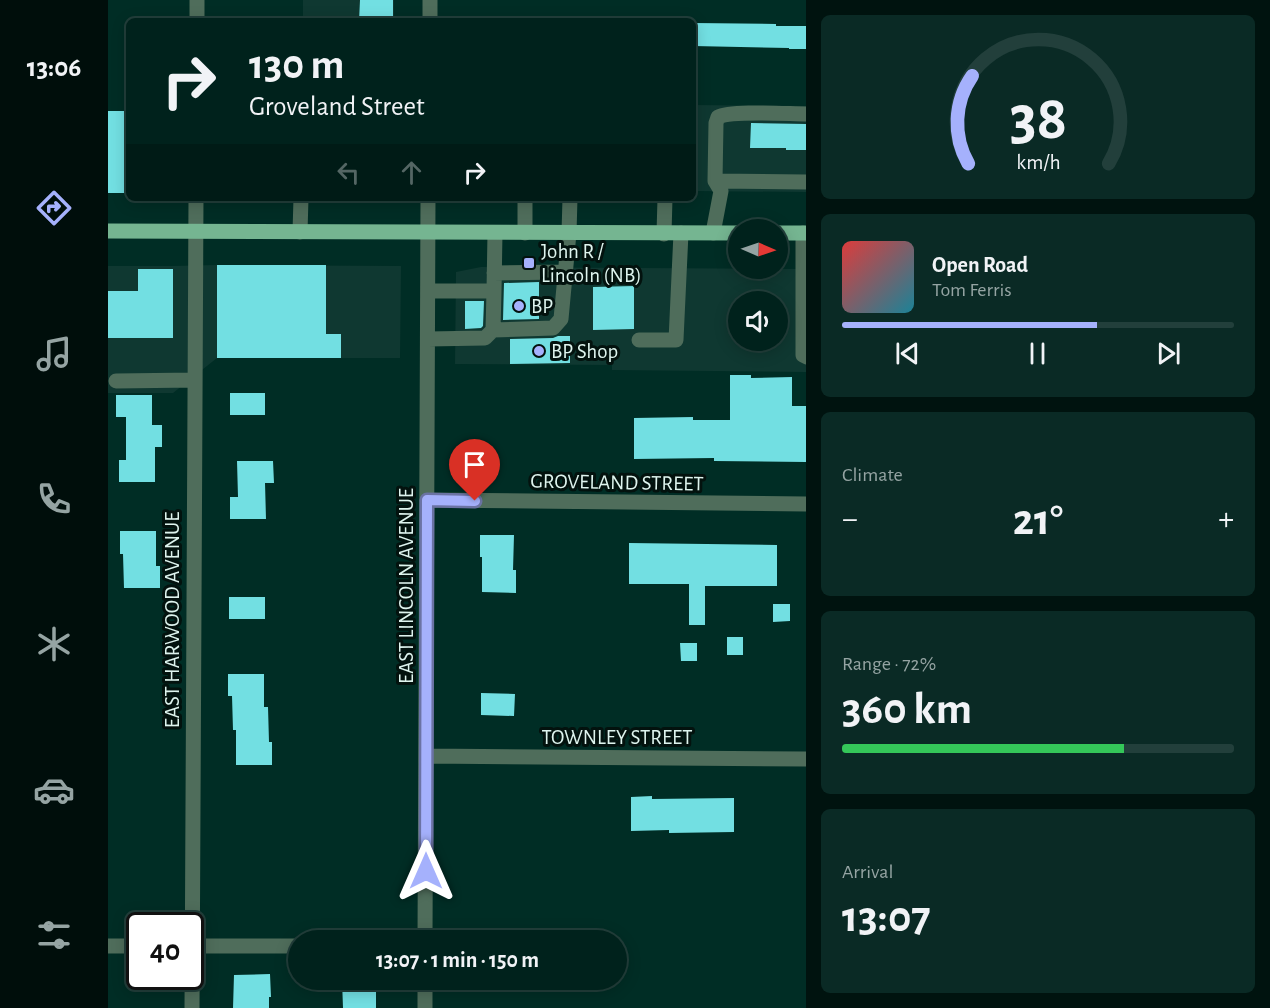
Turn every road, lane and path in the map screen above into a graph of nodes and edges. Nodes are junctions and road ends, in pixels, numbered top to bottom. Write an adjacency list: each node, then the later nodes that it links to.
1 (197, 0): 3 (street)
2 (430, 0): 4 (street)
3 (197, 18)
4 (430, 18)
5 (806, 114): 6 (street)
6 (715, 181): 7 (street); 22 (street)
7 (806, 182)
8 (196, 201): 15 (street, EAST HARWOOD AVENUE)
9 (301, 201): 16 (street)
10 (428, 201): 17 (street, EAST LINCOLN AVENUE)
11 (525, 201): 19 (street)
12 (570, 201): 20 (street)
13 (665, 201): 26 (street)
14 (108, 231): 15 (main road)
15 (196, 232): 16 (main road); 36 (street, EAST HARWOOD AVENUE)
16 (300, 232): 17 (main road)
17 (428, 232): 18 (main road); 29 (street, EAST LINCOLN AVENUE)
18 (495, 233): 19 (main road); 28 (street)
19 (525, 233): 20 (main road)
20 (569, 233): 26 (main road); 27 (street)
21 (681, 233): 22 (main road); 26 (main road); 34 (street)
22 (713, 233): 23 (main road)
23 (728, 233)
24 (788, 233): 25 (main road)
25 (805, 233): 31 (street)
26 (664, 234)
27 (565, 272): 28 (street); 32 (street)
28 (494, 273): 30 (street)
29 (428, 291): 30 (street); 33 (street, EAST LINCOLN AVENUE)
30 (494, 291): 32 (street)
31 (805, 299): 35 (street)
32 (493, 330): 33 (street)
33 (428, 339): 38 (street, EAST LINCOLN AVENUE)
34 (639, 340)
35 (806, 356)
36 (194, 380): 37 (street); 42 (street, EAST HARWOOD AVENUE)
37 (116, 381)
38 (427, 500): 39 (street, GROVELAND STREET); 40 (street, EAST LINCOLN AVENUE)
39 (806, 504)
40 (426, 756): 41 (street, TOWNLEY STREET); 43 (street, EAST LINCOLN AVENUE)
41 (806, 759)
42 (191, 912)
43 (425, 930)
44 (108, 946): 45 (street)
45 (126, 946)
46 (204, 946): 47 (street)
47 (288, 946)
48 (192, 990): 50 (street, EAST HARWOOD AVENUE)
49 (425, 990): 51 (street)
50 (192, 1008)
51 (425, 1008)

